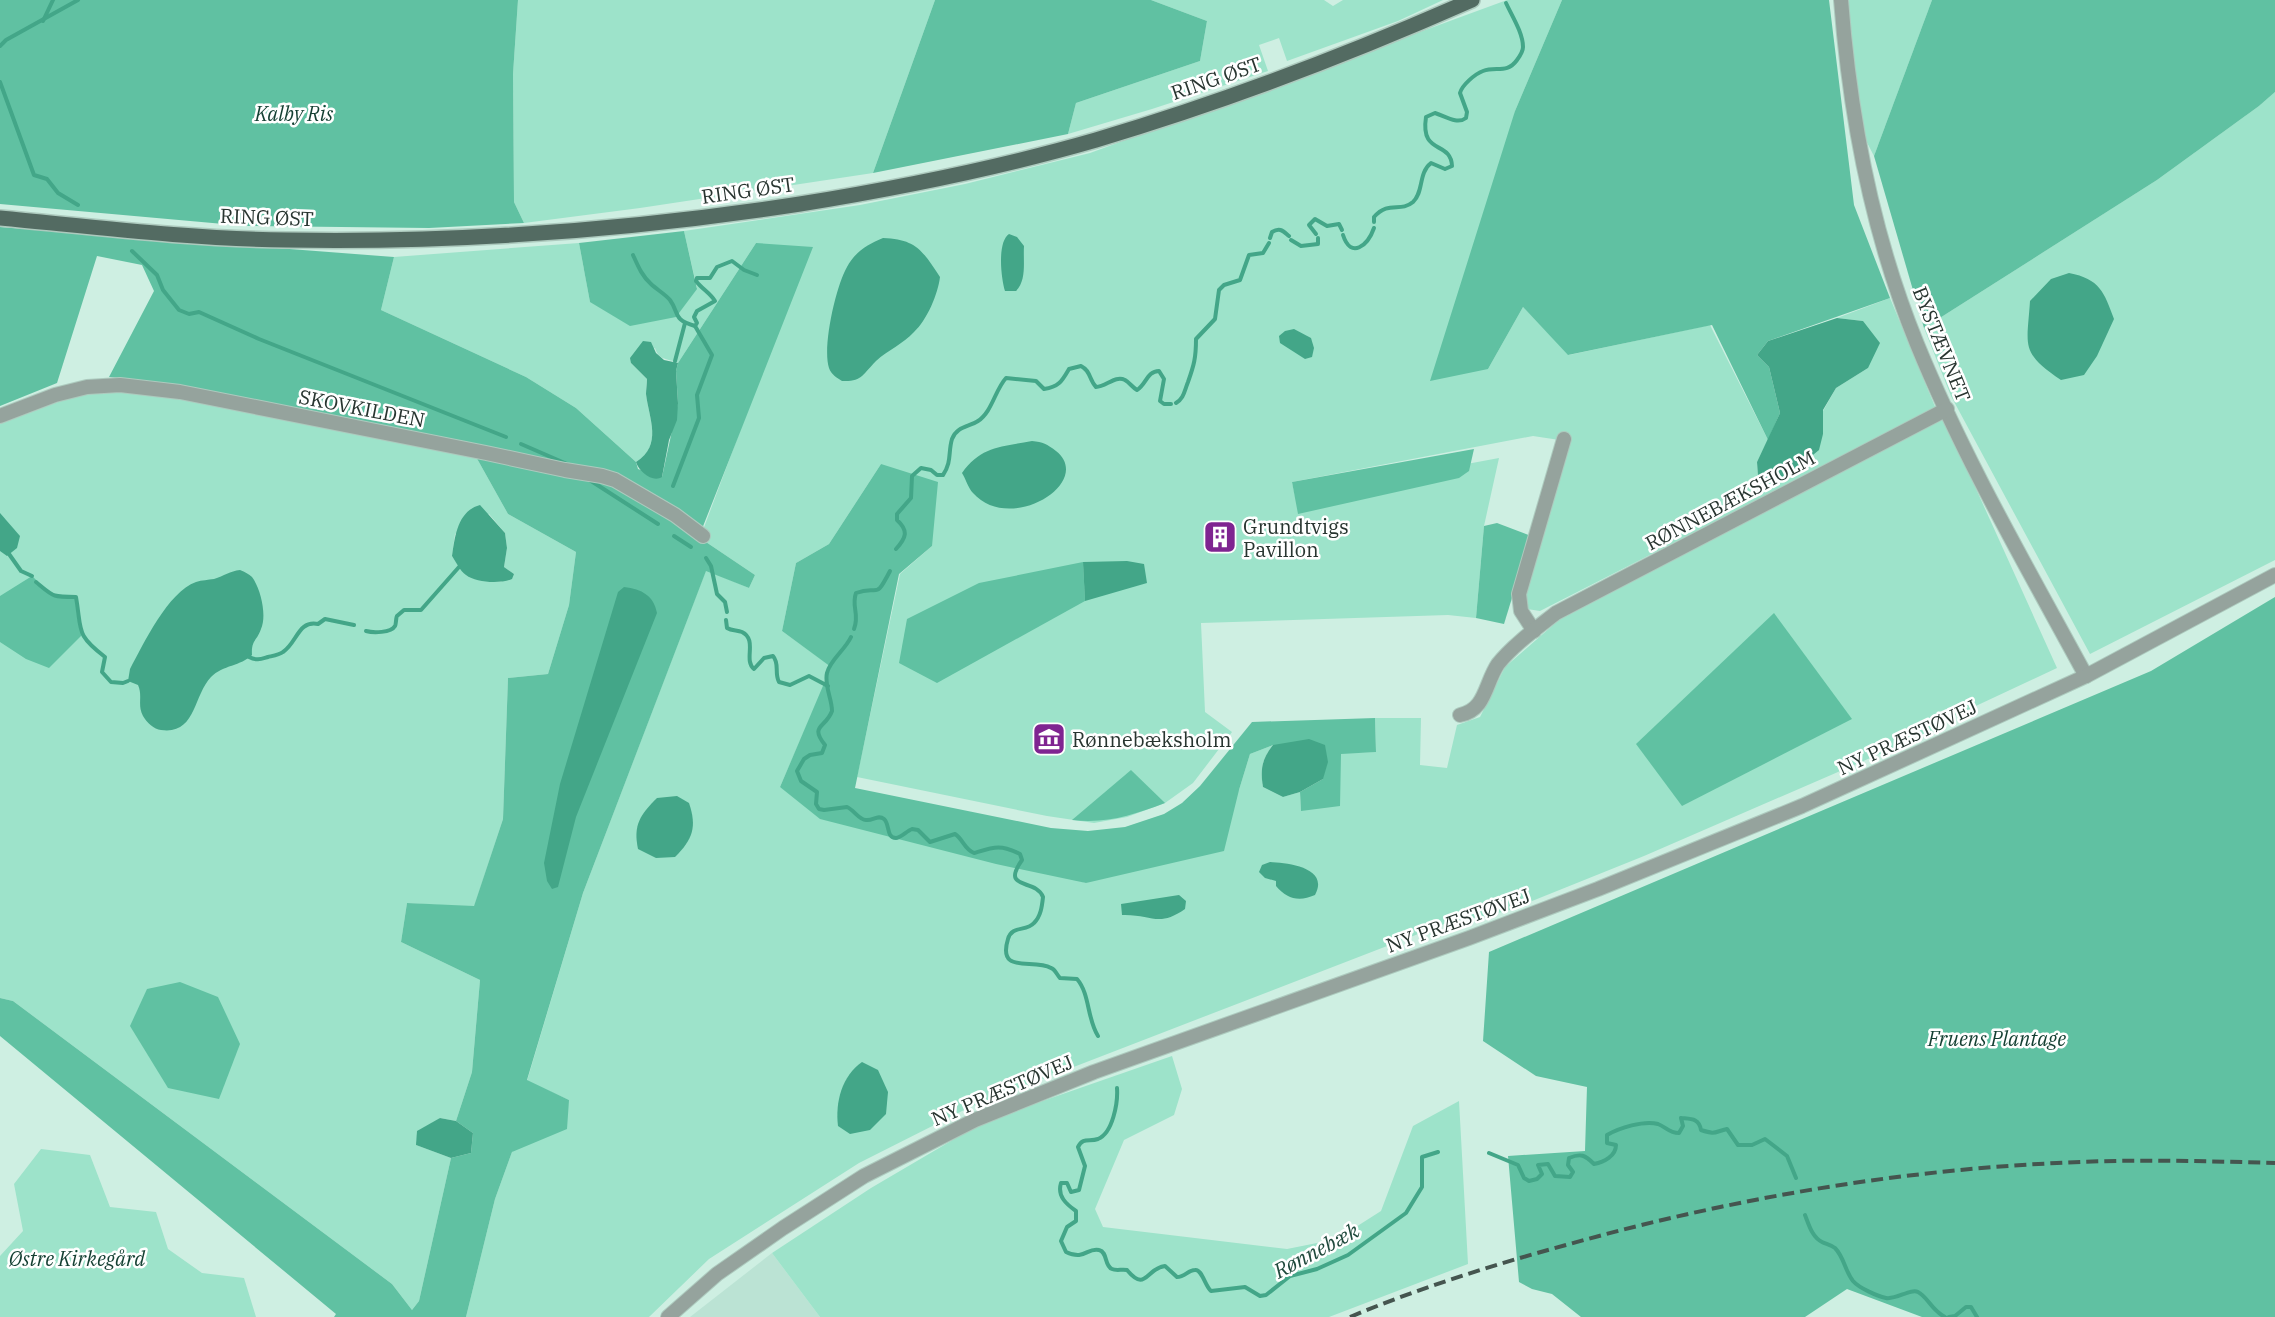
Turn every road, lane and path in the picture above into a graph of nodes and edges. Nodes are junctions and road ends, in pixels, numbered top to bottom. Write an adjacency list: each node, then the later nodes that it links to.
1 (1472, 0): 3 (main road, RING ØST)
2 (1841, 0): 4 (street, BYSTÆVNET)
3 (0, 218)
4 (1947, 409): 9 (street, RØNNEBÆKSHOLM); 10 (street, BYSTÆVNET)
5 (0, 416): 7 (street, SKOVKILDEN)
6 (1564, 439): 9 (street)
7 (703, 537)
8 (2275, 575): 10 (street, NY PRÆSTØVEJ)
9 (1534, 631): 11 (street, RØNNEBÆKSHOLM)
10 (2085, 676): 12 (street, NY PRÆSTØVEJ)
11 (1460, 715)
12 (668, 1317)

